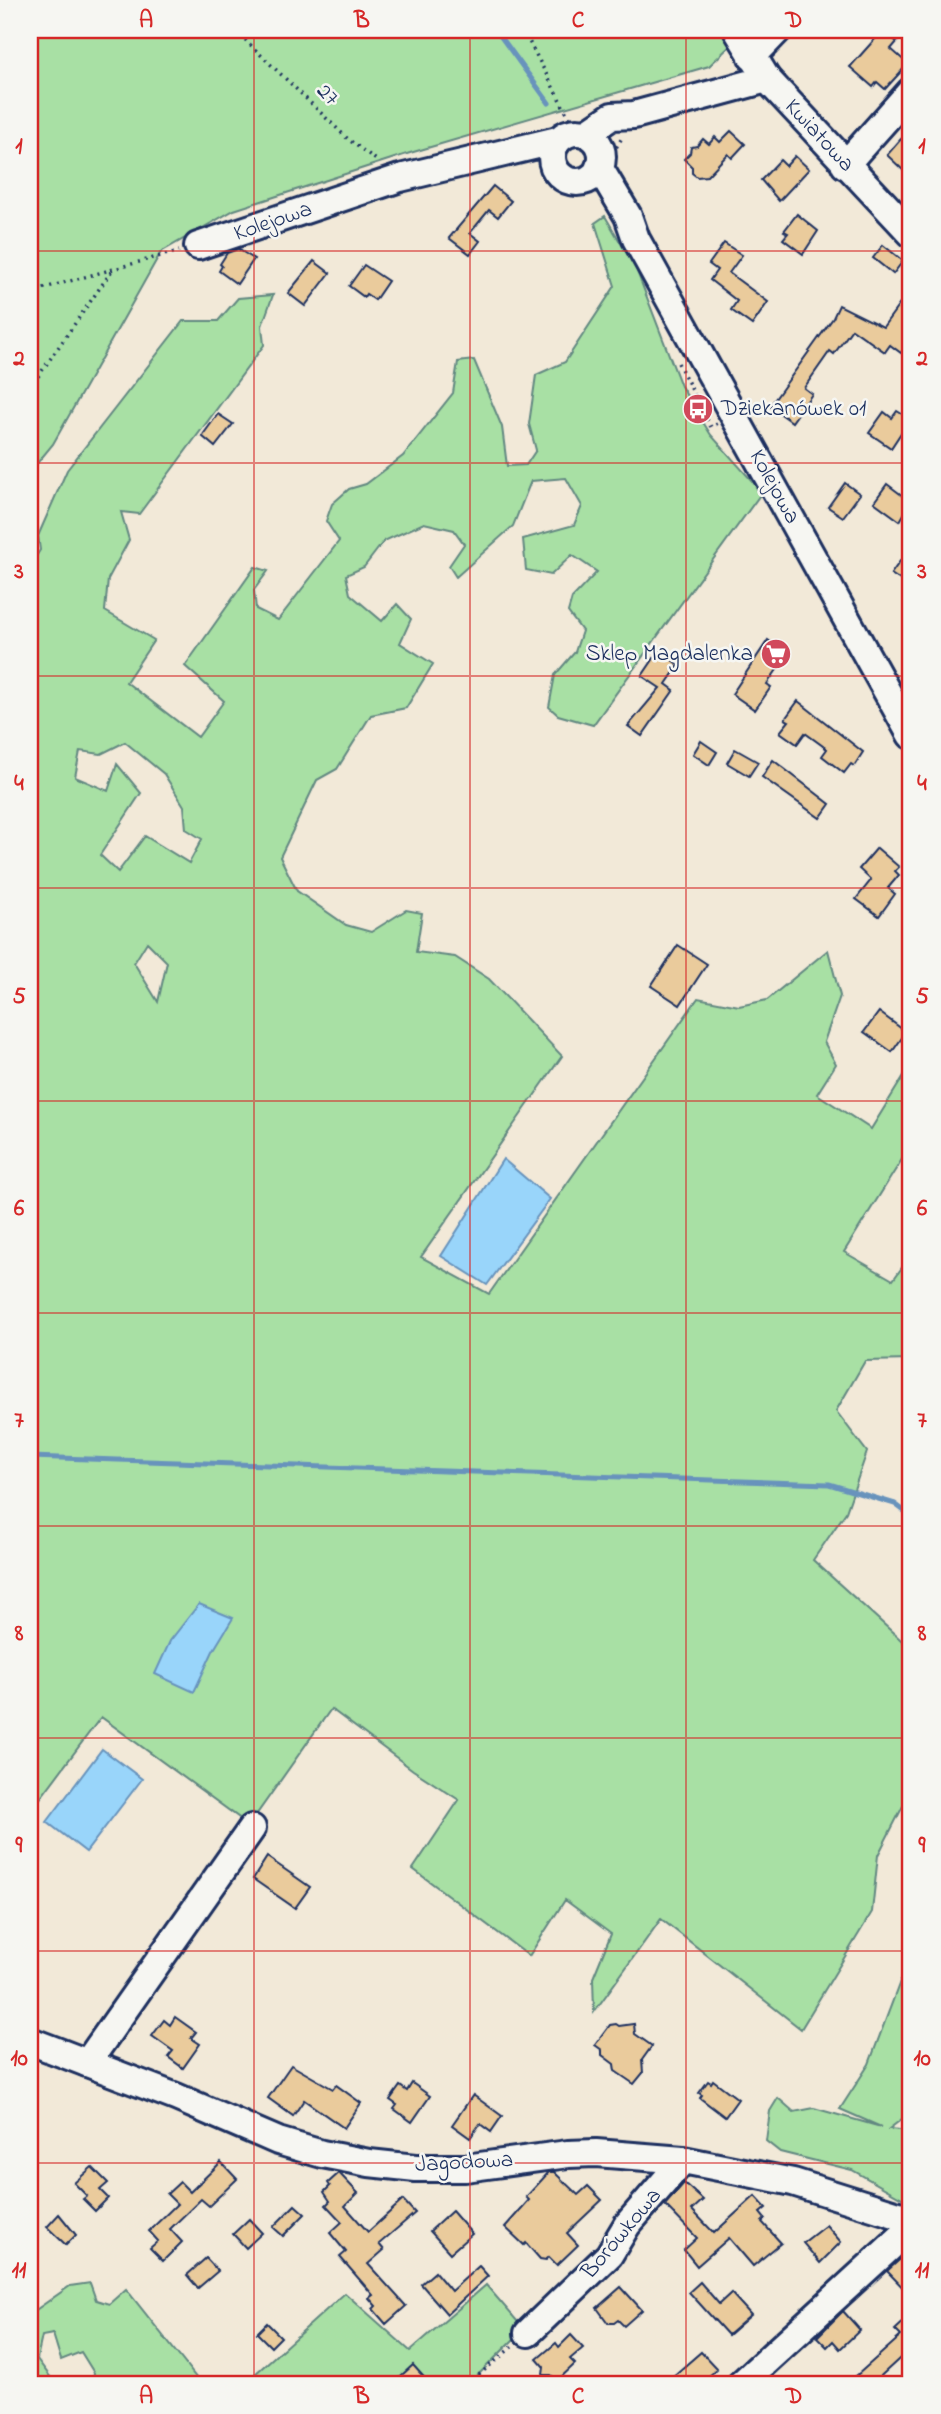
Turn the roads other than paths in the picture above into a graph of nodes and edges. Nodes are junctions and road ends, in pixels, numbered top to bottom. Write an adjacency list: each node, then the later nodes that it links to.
1 (737, 30): 3 (street, Kwiatowa)
2 (778, 30): 3 (street)
3 (752, 57): 4 (street, Kwiatowa)
4 (767, 79): 6 (street); 7 (street, Kwiatowa)
5 (911, 91): 7 (street)
6 (580, 152): 9 (street, Kolejowa); 10 (street, Kolejowa)
7 (845, 165): 8 (street, Kwiatowa)
8 (911, 233)
9 (198, 247)
10 (911, 735)
11 (252, 1828): 13 (street)
12 (30, 2041): 13 (street, Jagodowa)
13 (87, 2063): 14 (street, Jagodowa)
14 (683, 2160): 15 (street, Jagodowa); 17 (street, Borówkowa)
15 (911, 2220)
16 (911, 2228): 18 (street)
17 (528, 2333)
18 (741, 2384)

